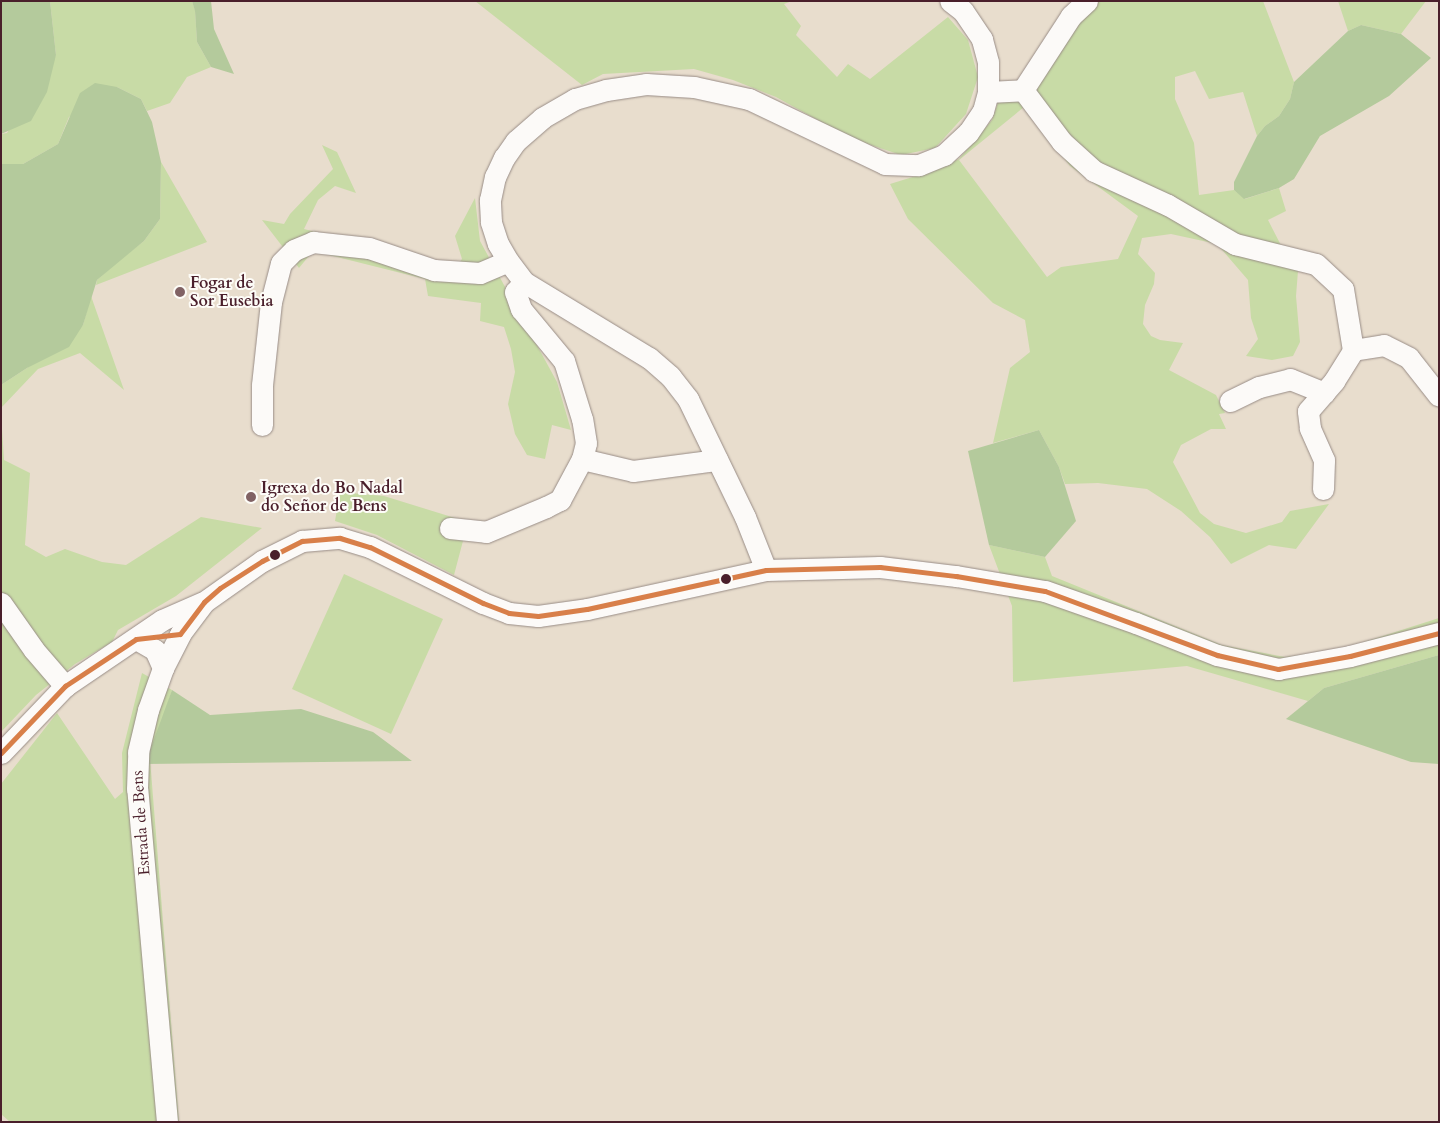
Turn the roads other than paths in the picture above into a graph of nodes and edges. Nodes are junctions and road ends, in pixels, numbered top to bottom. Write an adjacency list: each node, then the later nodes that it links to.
1 (950, 1): 4 (street)
2 (1087, 1): 3 (street)
3 (1023, 90): 4 (street); 7 (street)
4 (988, 92): 5 (street)
5 (508, 261): 6 (street); 11 (street)
6 (524, 282): 12 (street); 13 (street)
7 (1354, 350): 8 (street); 9 (street)
8 (1324, 393): 10 (street); 14 (street)
9 (1439, 396)
10 (1230, 401)
11 (262, 425)
12 (582, 459): 13 (street); 15 (street)
13 (718, 460): 16 (street)
14 (1323, 489)
15 (450, 528)
16 (766, 570): 17 (street, Estrada de Bens); 20 (street, Estrada de Bens)
17 (204, 602): 19 (street); 21 (street, Estrada de Bens)
18 (1, 603): 24 (street)
19 (162, 620): 21 (street); 22 (street)
20 (1439, 633)
21 (180, 634): 22 (street); 23 (street, Estrada de Bens)
22 (136, 638): 23 (street); 24 (street)
23 (163, 668): 26 (street, Estrada de Bens)
24 (65, 686): 25 (street)
25 (1, 753)
26 (167, 1122)

